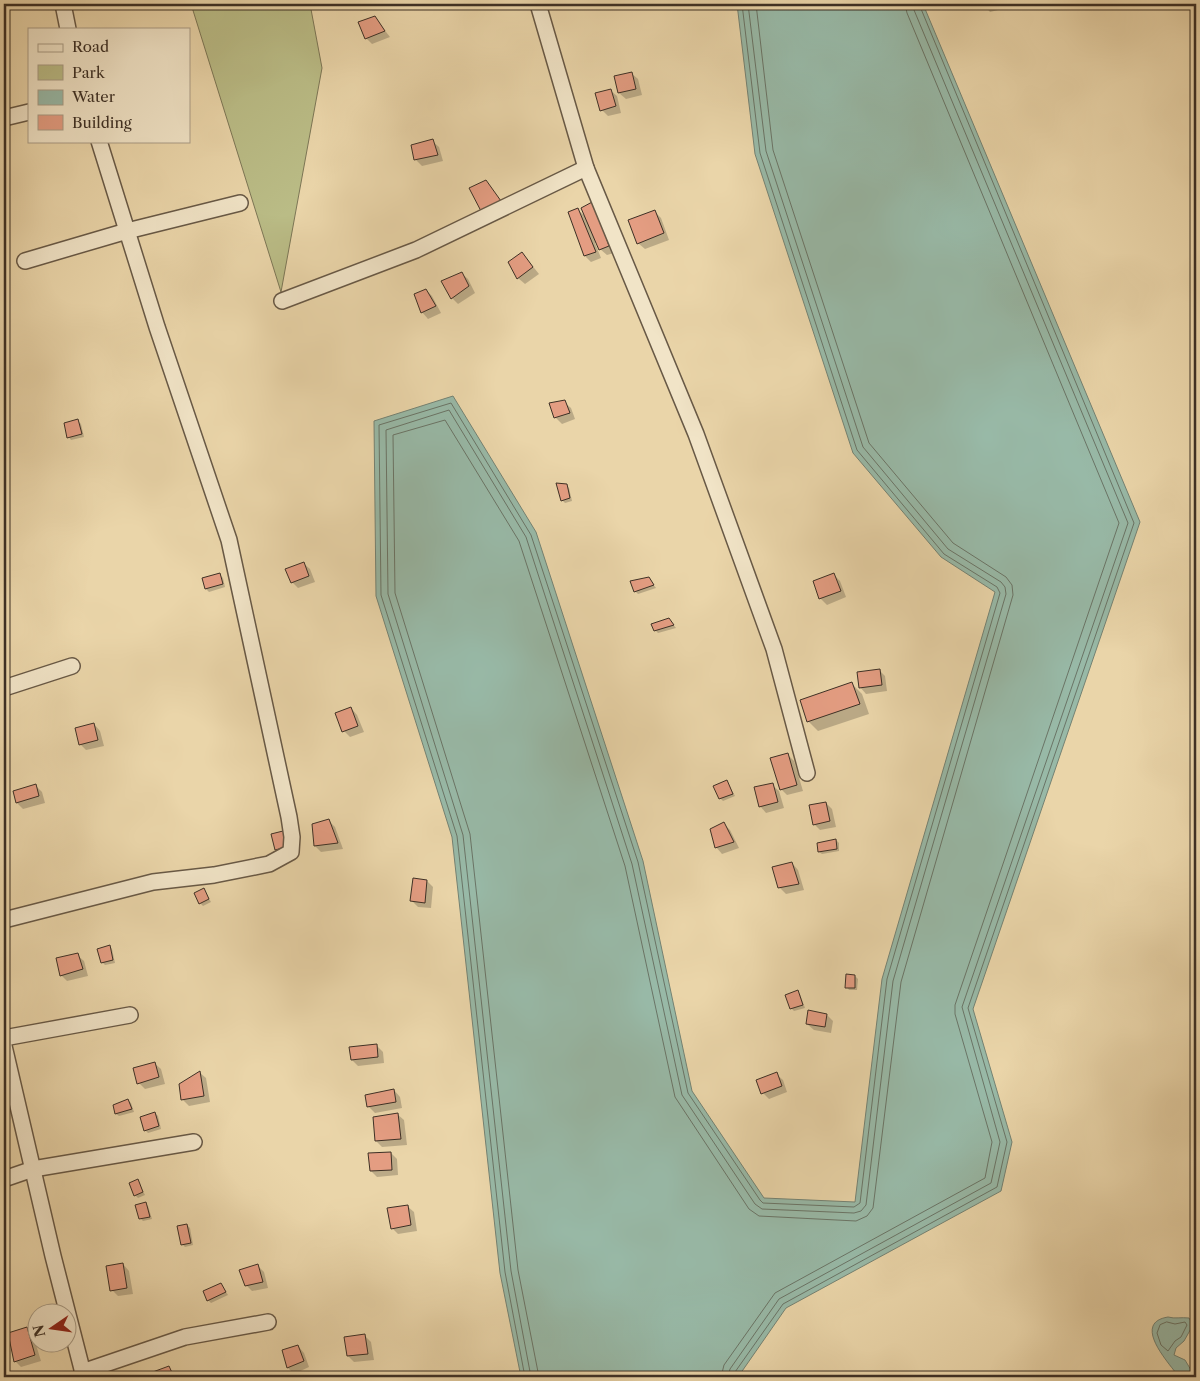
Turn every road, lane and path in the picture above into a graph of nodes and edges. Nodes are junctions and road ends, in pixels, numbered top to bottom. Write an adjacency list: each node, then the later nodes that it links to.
1 (63, 4): 3 (street)
2 (538, 4): 7 (street)
3 (68, 28)
4 (28, 112): 5 (street)
5 (4, 118)
6 (98, 142): 9 (street)
7 (586, 168): 11 (street); 14 (street)
8 (240, 203): 9 (street)
9 (127, 231): 10 (street); 15 (street)
10 (25, 262)
11 (282, 301)
12 (72, 666): 13 (street)
13 (4, 688)
14 (807, 773)
15 (4, 920)
16 (130, 1015): 17 (street)
17 (4, 1038)
18 (4, 1046): 20 (street)
19 (194, 1142): 20 (street)
20 (33, 1169): 21 (street); 23 (street)
21 (4, 1179)
22 (268, 1322): 23 (street)
23 (83, 1374)

